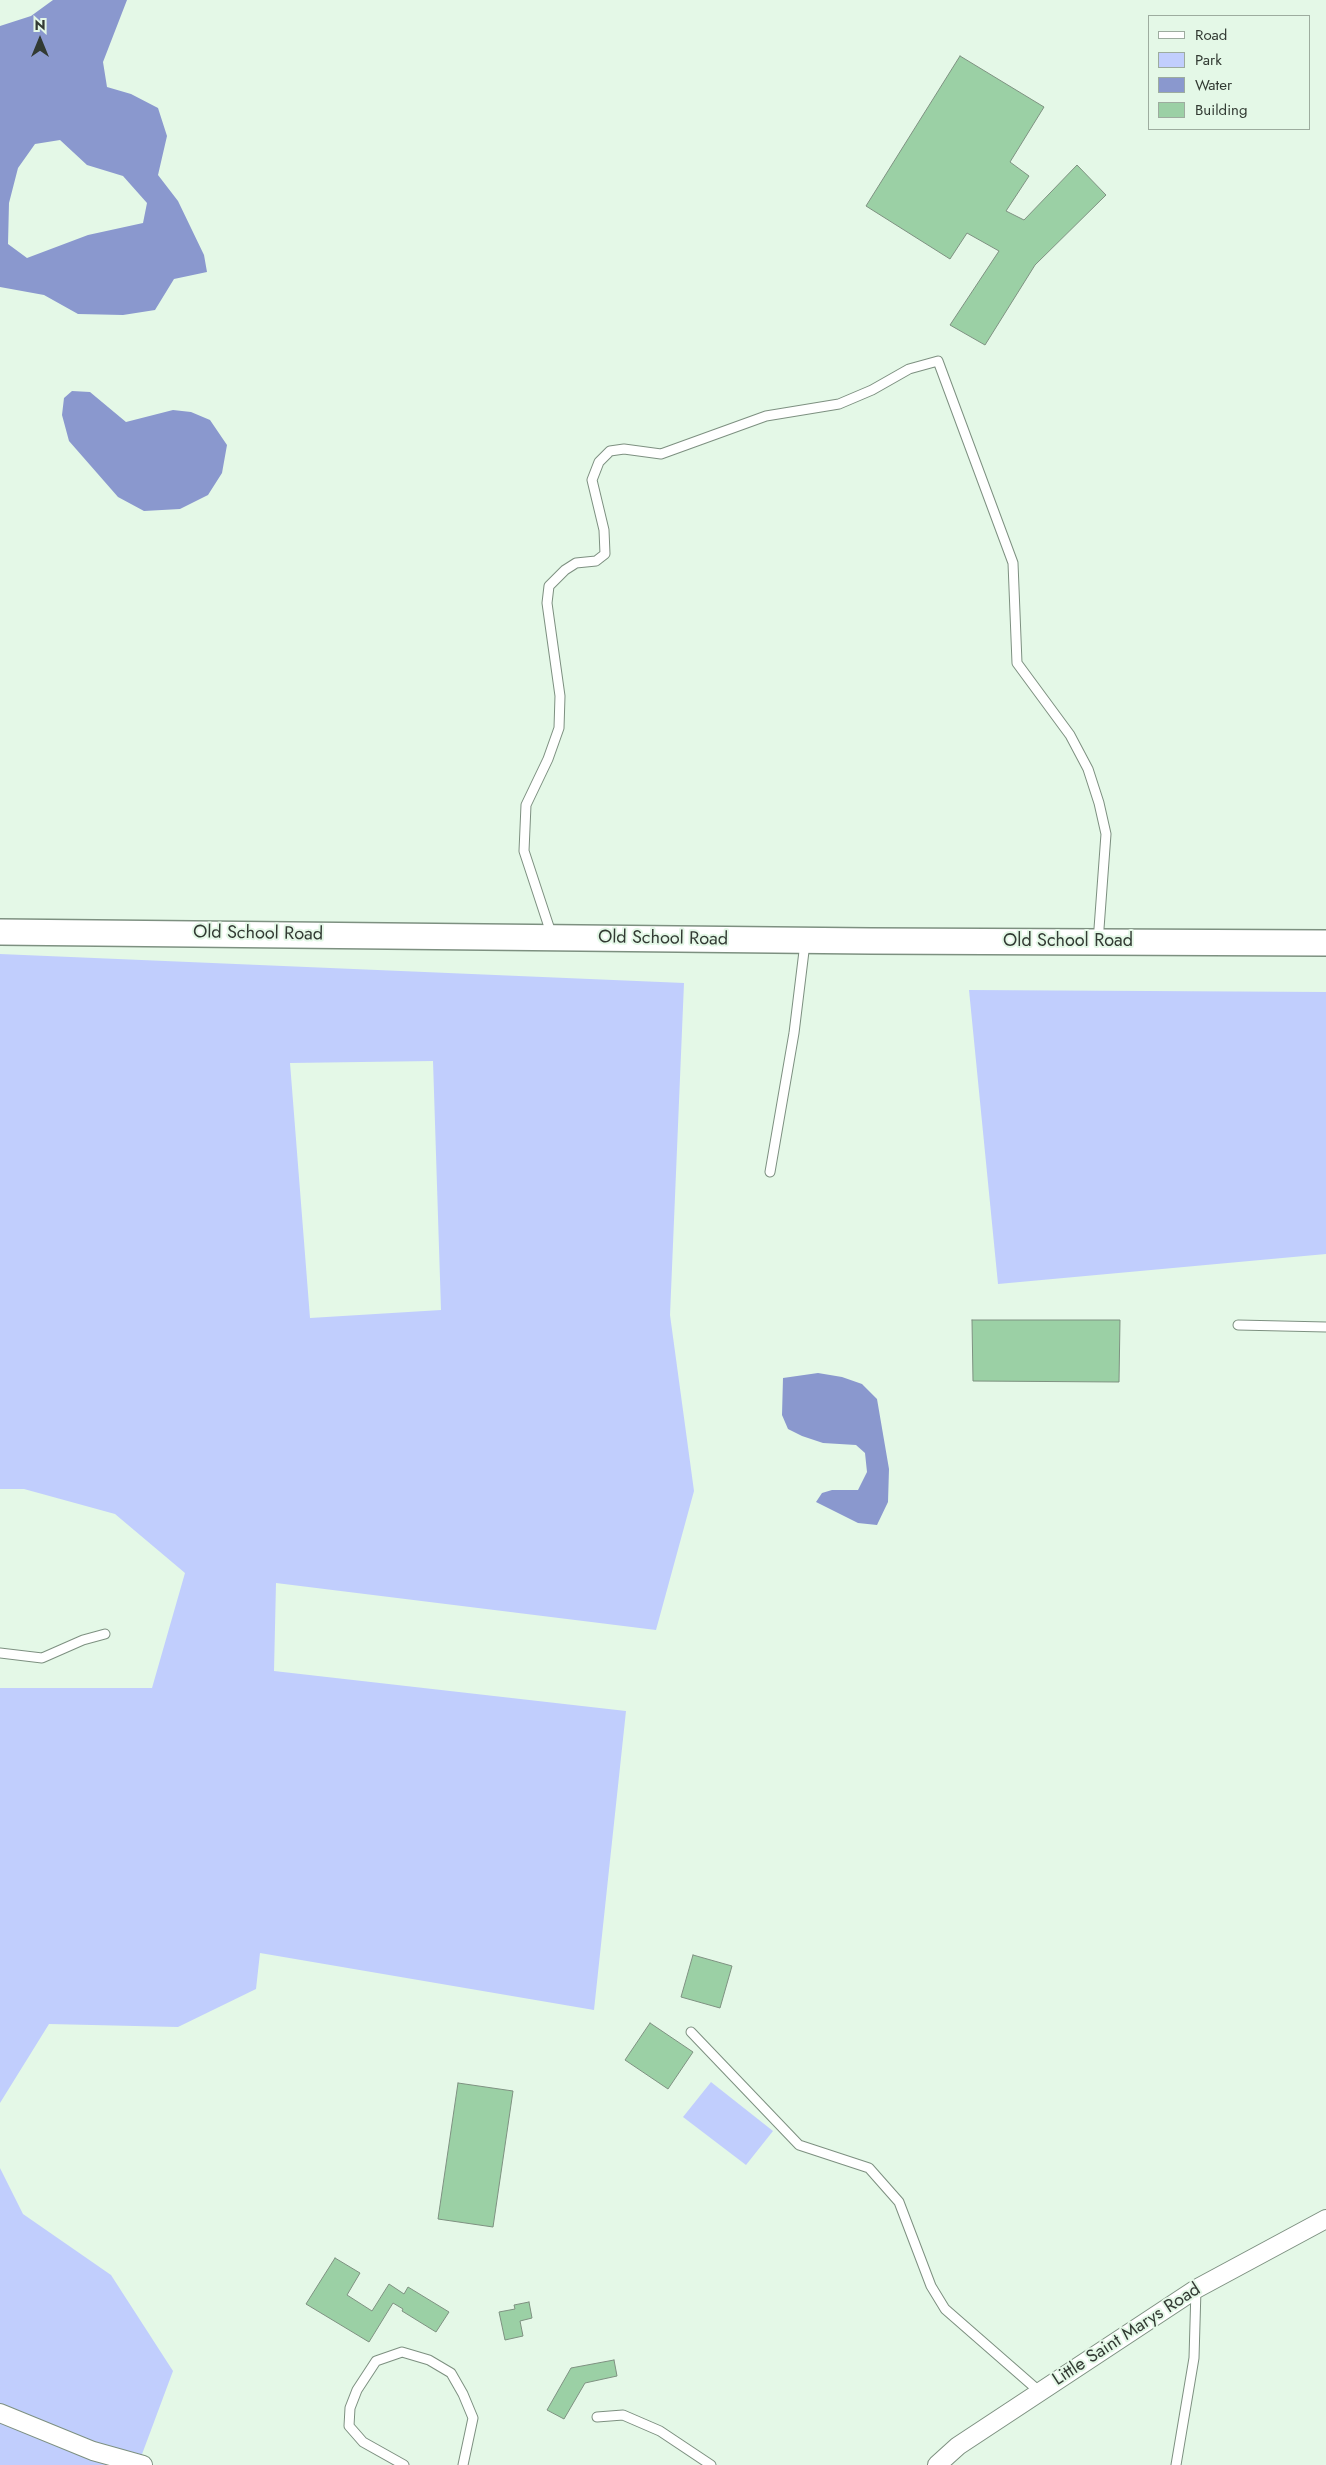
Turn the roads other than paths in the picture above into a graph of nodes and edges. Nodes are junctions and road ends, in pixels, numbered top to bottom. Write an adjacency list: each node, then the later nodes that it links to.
1 (0, 932): 2 (street, Old School Road)
2 (552, 938): 3 (street, Old School Road); 4 (lane)
3 (805, 940): 4 (street, Old School Road); 6 (lane)
4 (1098, 942): 5 (street, Old School Road)
5 (1326, 943)
6 (770, 1172)
7 (1238, 1325): 8 (lane)
8 (1326, 1327)
9 (105, 1634): 10 (lane)
10 (0, 1653)
11 (691, 2032): 14 (lane)
12 (1326, 2219): 13 (street, Little Saint Marys Road)
13 (1196, 2289): 14 (street, Little Saint Marys Road); 22 (lane)
14 (1040, 2392): 21 (street, Little Saint Marys Road)
15 (0, 2413): 17 (street)
16 (597, 2417): 20 (lane)
17 (143, 2465)
18 (404, 2465): 19 (lane)
19 (463, 2465)
20 (711, 2465)
21 (937, 2465)
22 (1176, 2465)

